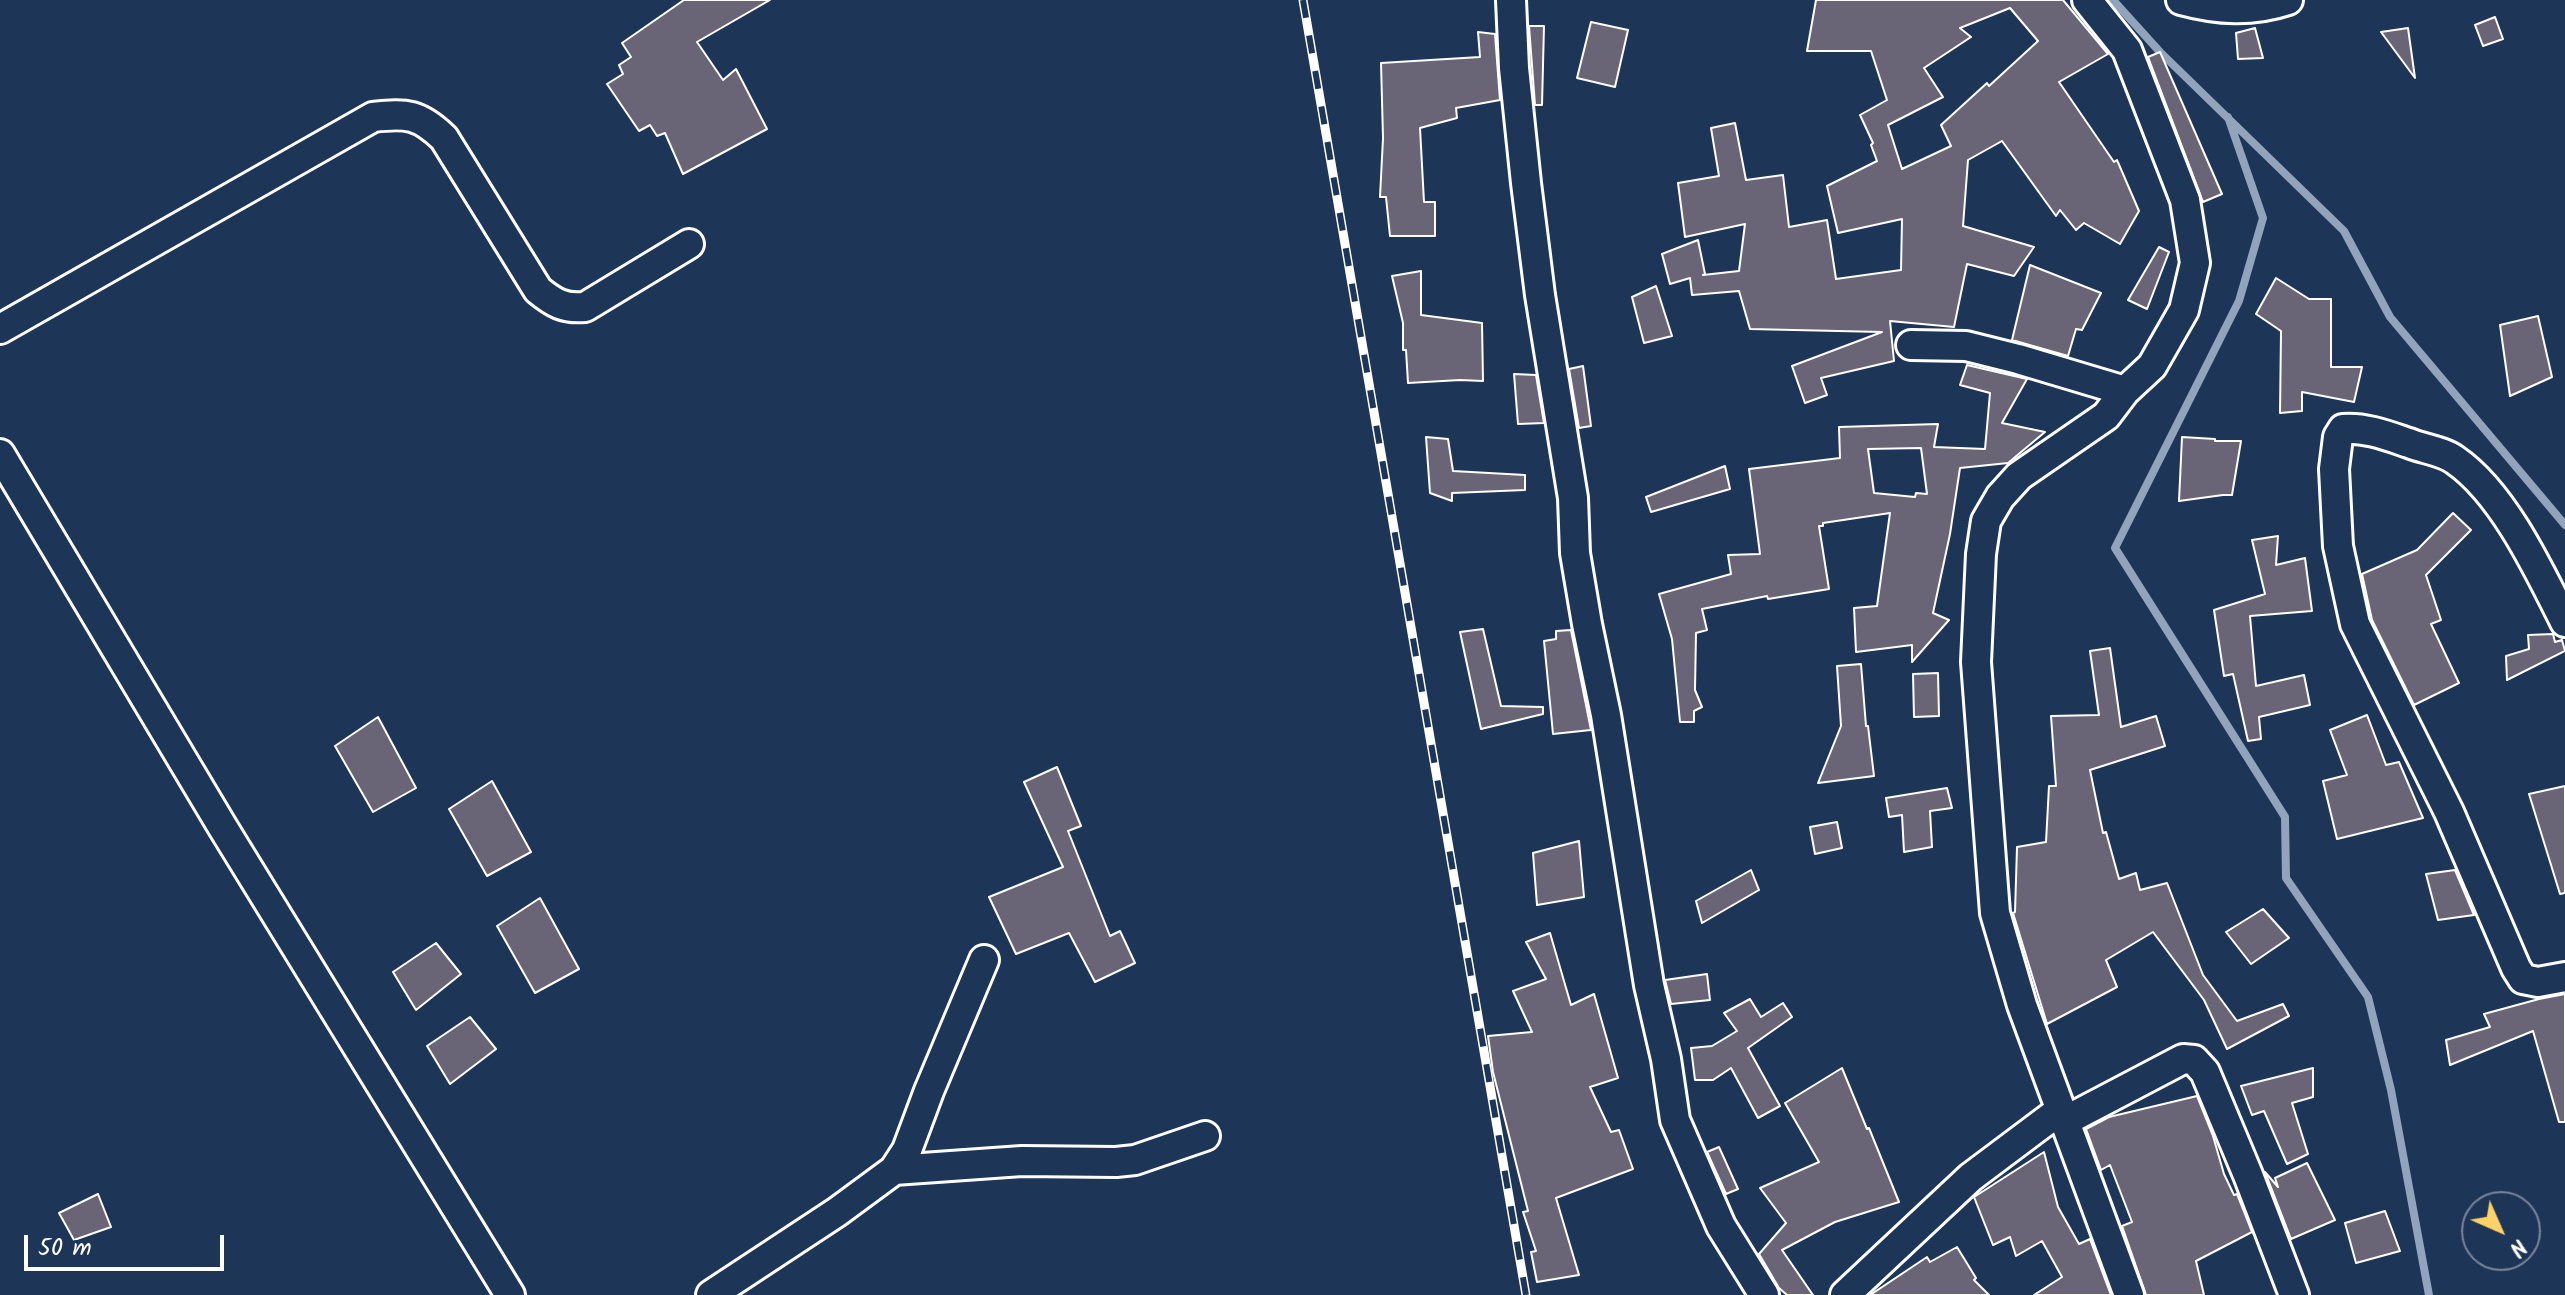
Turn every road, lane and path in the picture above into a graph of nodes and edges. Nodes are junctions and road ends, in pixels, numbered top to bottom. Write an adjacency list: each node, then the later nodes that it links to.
1 (1511, 0): 18 (street)
2 (2087, 0): 8 (street)
3 (2181, 0): 4 (street)
4 (2288, 0)
5 (689, 244): 6 (street)
6 (0, 329)
7 (1911, 345): 8 (street)
8 (2125, 391): 13 (street)
9 (0, 454): 16 (street)
10 (2565, 622): 12 (street)
11 (984, 960): 15 (street)
12 (2565, 977)
13 (2061, 1116): 19 (street); 20 (street); 21 (street)
14 (1205, 1136): 15 (street)
15 (894, 1170): 17 (street)
16 (510, 1295)
17 (711, 1295)
18 (1764, 1295)
19 (1845, 1295)
20 (2129, 1295)
21 (2294, 1295)

